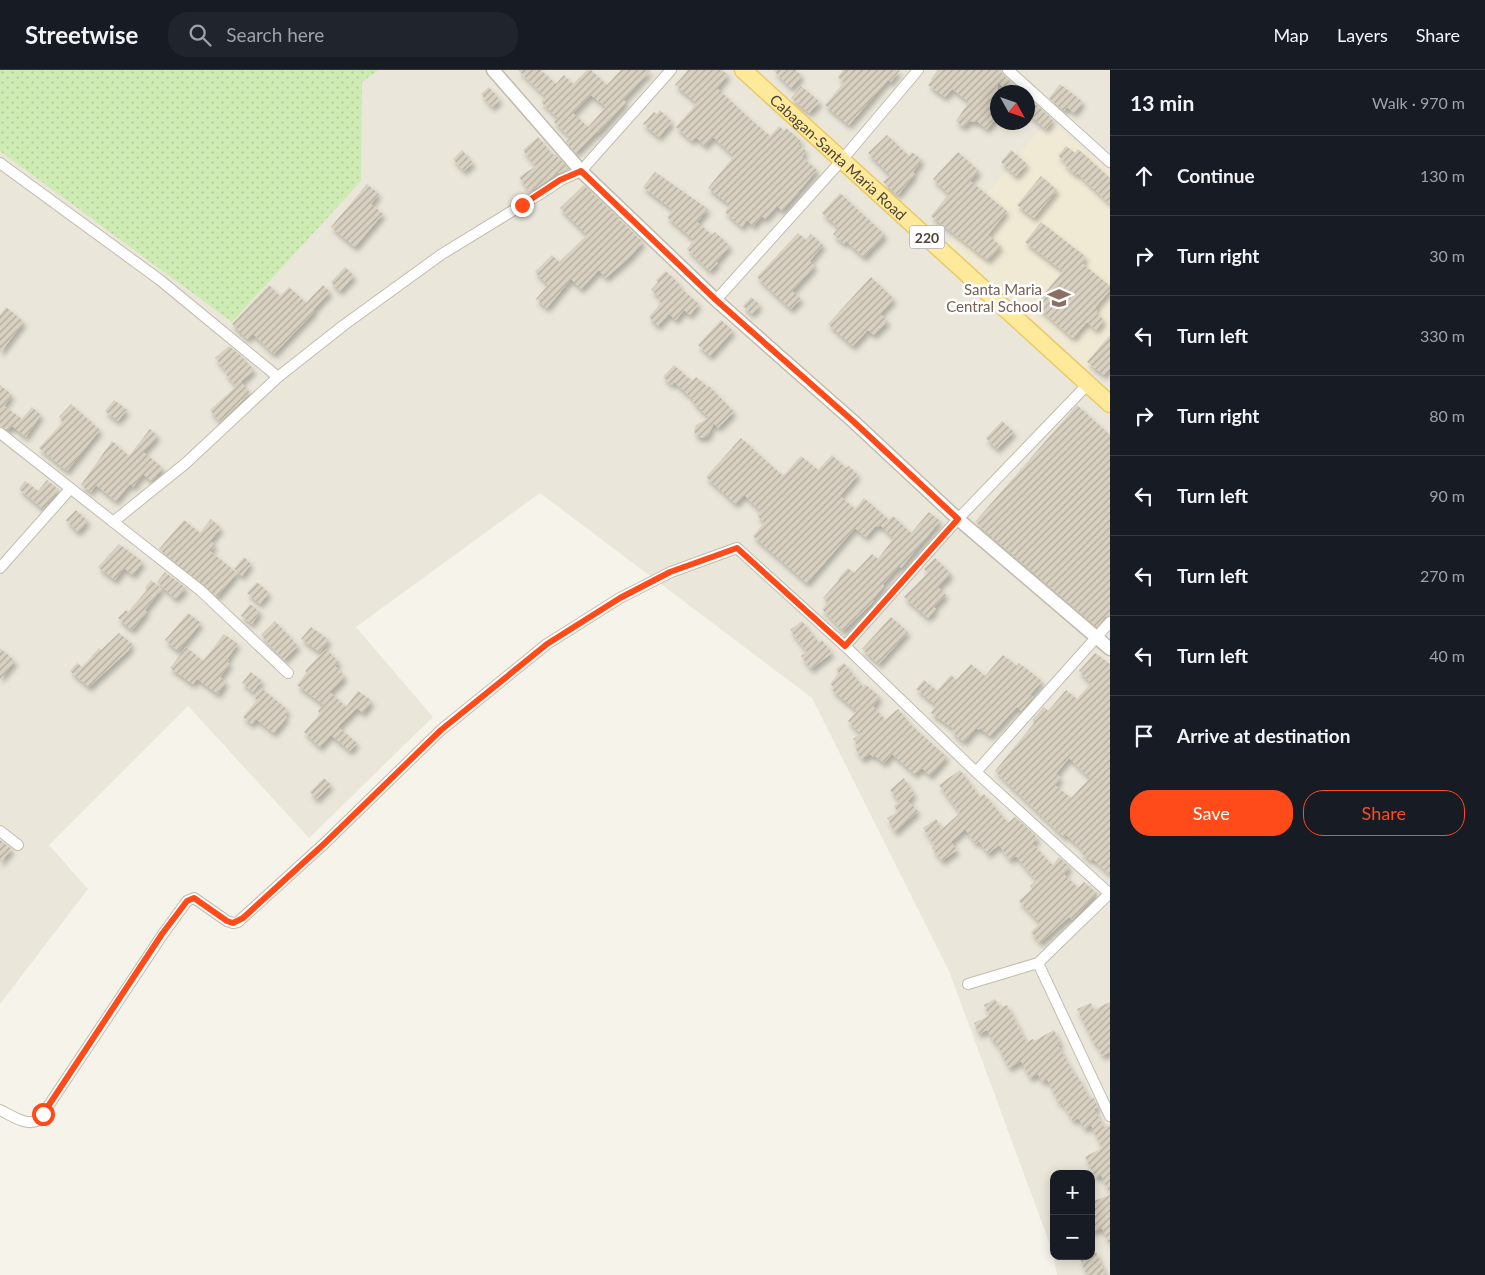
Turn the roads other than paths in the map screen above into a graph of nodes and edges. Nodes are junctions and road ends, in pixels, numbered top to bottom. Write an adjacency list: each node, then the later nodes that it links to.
1 (493, 70): 9 (street)
2 (671, 70): 9 (street)
3 (743, 70): 6 (main road, Cabagan-Santa Maria Road / 220)
4 (918, 70): 6 (street)
5 (1008, 70): 7 (street)
6 (842, 160): 10 (street); 12 (main road, Cabagan-Santa Maria Road / 220)
7 (1110, 162)
8 (0, 163): 11 (street)
9 (581, 171): 10 (street); 11 (street)
10 (716, 300): 16 (street)
11 (278, 377): 17 (street)
12 (1088, 384): 13 (main road, Cabagan-Santa Maria Road / 220); 16 (street)
13 (1110, 404)
14 (0, 433): 15 (street)
15 (70, 488): 17 (street); 18 (street)
16 (958, 519): 20 (street); 21 (street)
17 (113, 522): 23 (street)
18 (0, 568)
19 (1110, 622): 20 (street)
20 (1096, 637): 22 (street); 24 (street)
21 (845, 646): 24 (street); 30 (street)
22 (1110, 649)
23 (288, 673)
24 (976, 772): 27 (street)
25 (0, 831): 26 (street)
26 (18, 846)
27 (1110, 894): 28 (street)
28 (1038, 963): 29 (street); 31 (street)
29 (968, 984)
30 (0, 1110)
31 (1110, 1116)

